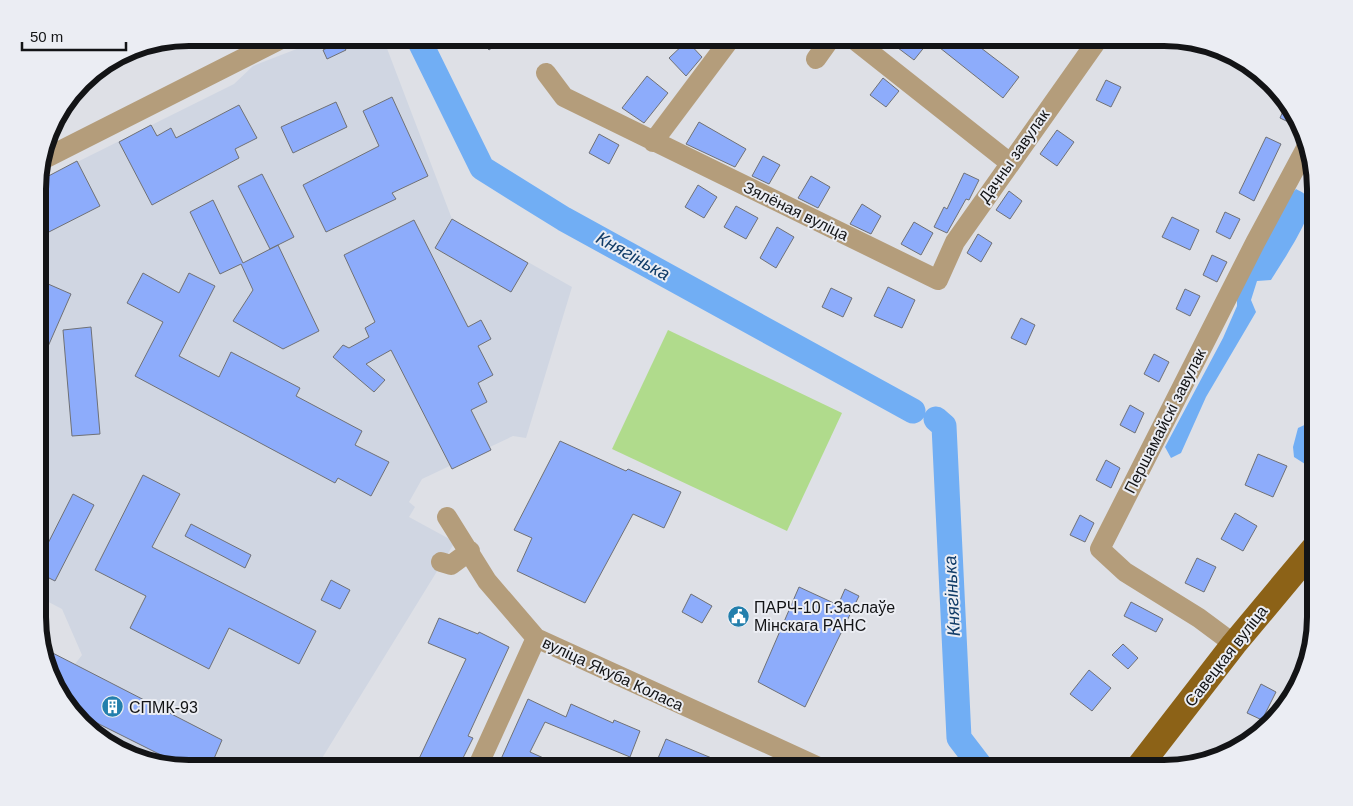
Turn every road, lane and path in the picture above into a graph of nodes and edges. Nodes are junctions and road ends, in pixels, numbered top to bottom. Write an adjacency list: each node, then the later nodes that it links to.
1 (267, 46): 10 (street)
2 (725, 46): 8 (street)
3 (825, 46): 6 (street)
4 (868, 46): 11 (street)
5 (1093, 46): 11 (street, Дачны завулак)
6 (816, 59)
7 (546, 73): 8 (street, Зялёная вуліца)
8 (653, 142): 12 (street, Зялёная вуліца)
9 (1303, 154): 18 (street, Першамайскі завулак)
10 (50, 156)
11 (1010, 162): 12 (street, Дачны завулак)
12 (938, 280)
13 (447, 517): 14 (street)
14 (470, 551): 16 (street); 17 (street)
15 (1306, 558): 18 (main road, Савецкая вуліца)
16 (441, 562)
17 (536, 638): 19 (street, вуліца Якуба Коласа); 21 (street, вуліца Якуба Коласа)
18 (1234, 644): 20 (main road, Савецкая вуліца)
19 (802, 759)
20 (1145, 759)
21 (481, 760)

